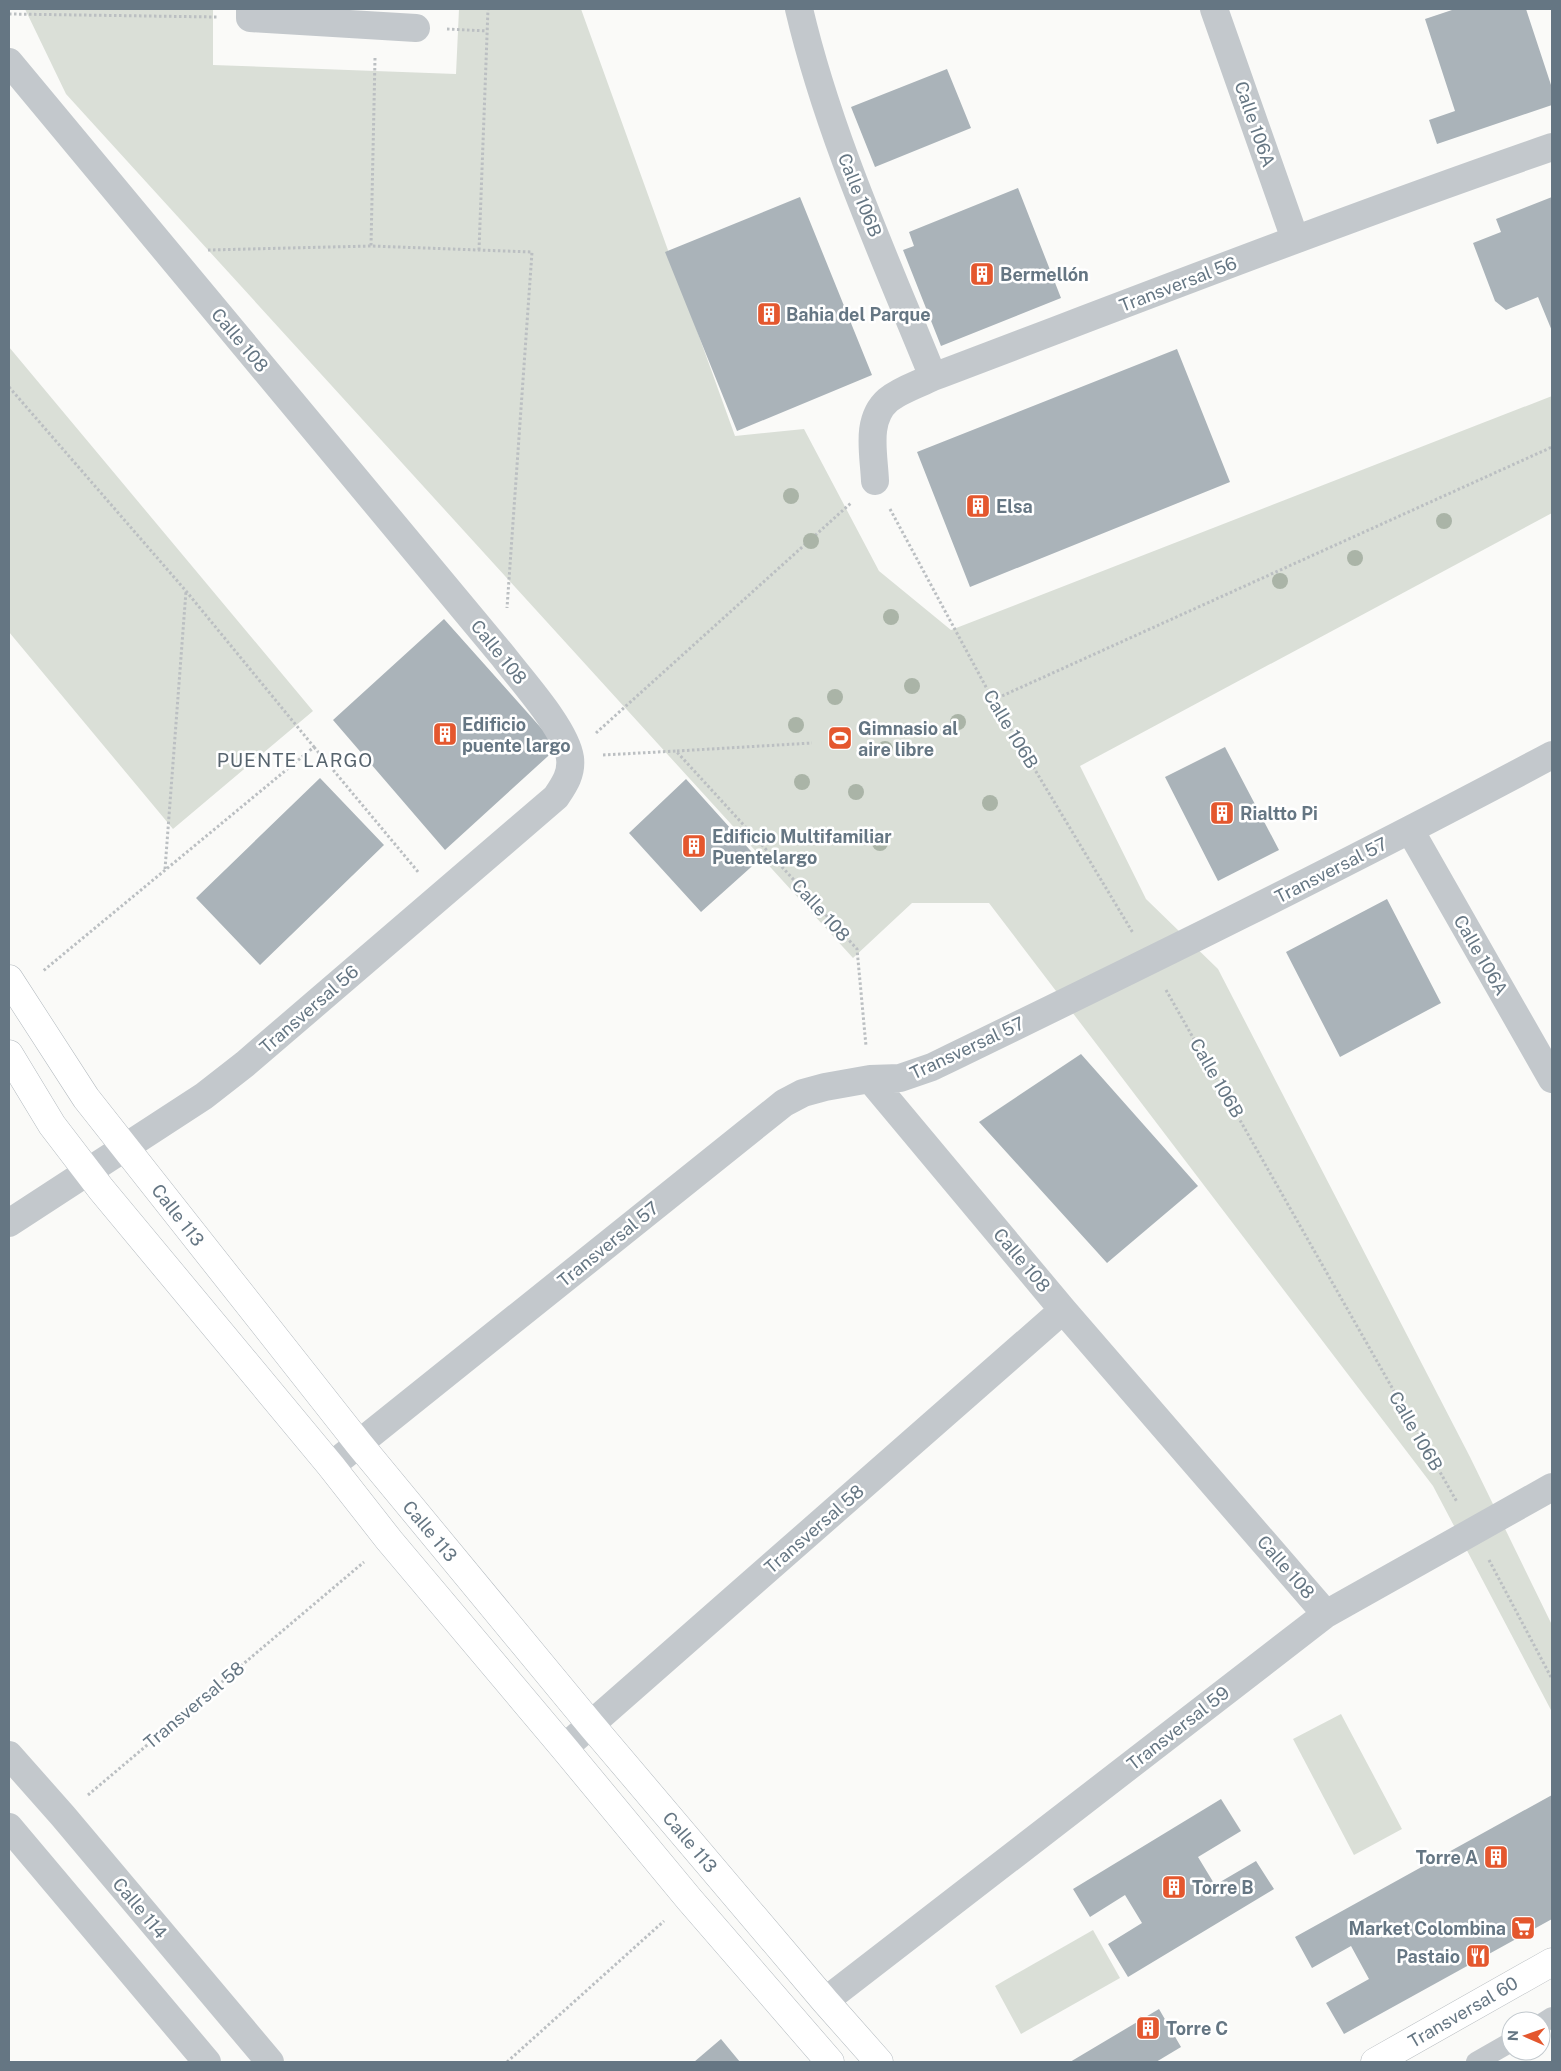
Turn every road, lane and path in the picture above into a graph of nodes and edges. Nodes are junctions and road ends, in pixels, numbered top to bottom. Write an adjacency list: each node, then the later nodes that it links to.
1 (488, 9): 8 (path)
2 (799, 9): 15 (street, Calle 106B)
3 (1214, 9): 11 (street, Calle 106A)
4 (250, 13): 5 (path); 6 (street)
5 (9, 14)
6 (376, 26): 7 (street); 12 (path)
7 (416, 28): 8 (path)
8 (487, 31): 14 (path)
9 (9, 62): 13 (street, Calle 108)
10 (1552, 147): 11 (street, Transversal 56)
11 (1295, 239): 15 (street, Transversal 56)
12 (371, 246): 13 (path); 14 (path)
13 (165, 250): 20 (street, Calle 108)
14 (480, 250): 20 (path)
15 (933, 378): 18 (street, Transversal 56)
16 (9, 387): 19 (path)
17 (1552, 447): 21 (path)
18 (875, 481): 21 (path, Calle 106B); 26 (path)
19 (186, 591): 23 (path); 28 (path)
20 (503, 656): 26 (street, Calle 108)
21 (993, 700): 30 (path, Calle 106B)
22 (812, 743): 24 (path)
23 (314, 747): 28 (path); 29 (path)
24 (676, 751): 26 (path); 34 (path, Calle 108)
25 (1552, 755): 27 (street, Transversal 57)
26 (570, 757): 29 (street, Transversal 56)
27 (1410, 830): 30 (street, Transversal 57); 35 (street, Calle 106A)
28 (165, 869): 31 (path)
29 (439, 897): 36 (street, Transversal 56)
30 (1150, 961): 34 (street, Transversal 57); 43 (path, Calle 106B)
31 (39, 975)
32 (9, 978): 36 (street, Calle 113)
33 (9, 1054): 37 (street, Calle 113)
34 (870, 1079): 39 (street, Calle 108); 40 (street, Transversal 57)
35 (1552, 1079)
36 (124, 1147): 37 (street, Transversal 56); 40 (street, Calle 113)
37 (87, 1171): 38 (street, Transversal 56); 41 (street, Calle 113)
38 (9, 1223)
39 (1064, 1310): 45 (street, Calle 108); 47 (street, Transversal 58)
40 (359, 1444): 41 (street, Transversal 57); 47 (street, Calle 113)
41 (331, 1466): 48 (street, Calle 113)
42 (1552, 1487): 43 (street, Transversal 59)
43 (1473, 1531): 45 (street, Transversal 59); 46 (path, Calle 106B)
44 (365, 1561): 50 (path, Transversal 58)
45 (1326, 1614): 54 (street, Transversal 59)
46 (1552, 1679)
47 (591, 1724): 48 (street, Transversal 58); 54 (street, Calle 113)
48 (564, 1748): 59 (street, Calle 113)
49 (9, 1755): 50 (street, Calle 114)
50 (63, 1816): 57 (street, Calle 114)
51 (9, 1827): 56 (street)
52 (668, 1918): 58 (path)
53 (1552, 1962): 61 (street, Transversal 60)
54 (825, 2001): 60 (street, Calle 113)
55 (1501, 2048): 62 (lane)
56 (207, 2062)
57 (270, 2062)
58 (507, 2062)
59 (830, 2062)
60 (879, 2062)
61 (1375, 2062)
62 (1476, 2062)

